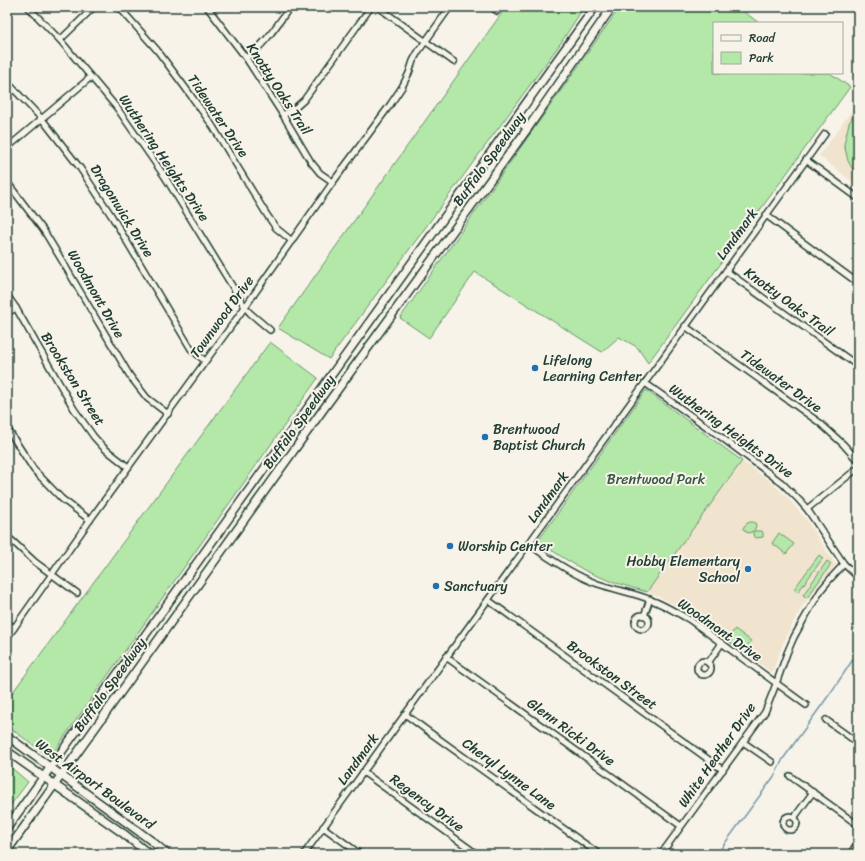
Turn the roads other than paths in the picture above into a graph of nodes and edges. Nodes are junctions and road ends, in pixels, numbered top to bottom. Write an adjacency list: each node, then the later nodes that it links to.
1 (28, 7): 15 (street, Wuthering Heights Drive)
2 (94, 7): 15 (street)
3 (119, 7): 34 (street, Tidewater Drive)
4 (207, 7): 17 (street, Knotty Oaks Trail)
5 (290, 7): 17 (street)
6 (371, 7): 21 (street)
7 (378, 7): 16 (street)
8 (450, 7): 16 (street, Townwood Drive)
9 (491, 7): 12 (street)
10 (595, 7): 13 (main road, Buffalo Speedway)
11 (612, 7): 14 (main road, Buffalo Speedway)
12 (497, 11)
13 (579, 31): 14 (main road); 23 (main road, Buffalo Speedway)
14 (590, 39): 24 (main road, Buffalo Speedway)
15 (60, 40): 19 (street, Wuthering Heights Drive)
16 (426, 41): 18 (street); 29 (street, Townwood Drive)
17 (246, 58): 21 (street, Knotty Oaks Trail)
18 (454, 62)
19 (92, 77): 22 (street); 40 (street, Wuthering Heights Drive)
20 (7, 82): 22 (street, Dragonwick Drive)
21 (283, 115): 29 (street, Knotty Oaks Trail)
22 (42, 119): 26 (street); 47 (street, Dragonwick Drive)
23 (515, 119): 24 (main road); 30 (main road, Buffalo Speedway)
24 (528, 128): 32 (main road, Buffalo Speedway)
25 (825, 134): 27 (street, Landmark)
26 (7, 148)
27 (806, 160): 31 (street); 33 (street, Landmark)
28 (7, 182): 52 (street, Woodmont Drive)
29 (333, 182): 34 (street, Townwood Drive)
30 (463, 192): 32 (main road); 35 (main road, Buffalo Speedway)
31 (858, 198)
32 (475, 200): 36 (main road, Buffalo Speedway)
33 (766, 215): 37 (street, Landmark); 38 (street)
34 (292, 241): 40 (street, Townwood Drive)
35 (413, 262): 36 (main road); 45 (main road, Buffalo Speedway)
36 (424, 270): 46 (main road, Buffalo Speedway)
37 (726, 271): 43 (street, Landmark); 48 (street, Knotty Oaks Trail)
38 (858, 283)
39 (7, 295): 41 (street, Brookston Street)
40 (245, 306): 44 (street, Wuthering Heights Drive); 47 (street, Townwood Drive)
41 (16, 308): 42 (street); 55 (street, Brookston Street)
42 (7, 313)
43 (685, 326): 49 (street, Landmark); 54 (street, Tidewater Drive)
44 (270, 330)
45 (362, 332): 46 (main road); 50 (main road, Buffalo Speedway)
46 (374, 340): 51 (main road, Buffalo Speedway)
47 (205, 361): 52 (street, Townwood Drive)
48 (858, 366)
49 (645, 383): 59 (street, Wuthering Heights Drive); 63 (street, Landmark)
50 (311, 403): 51 (main road); 57 (main road, Buffalo Speedway)
51 (322, 411): 58 (main road, Buffalo Speedway)
52 (168, 414): 55 (street, Townwood Drive)
53 (7, 428): 60 (street)
54 (858, 461)
55 (128, 467): 60 (street, Townwood Drive)
56 (858, 468): 59 (street)
57 (261, 473): 58 (main road); 62 (main road, Buffalo Speedway)
58 (273, 481): 64 (main road, Buffalo Speedway)
59 (806, 509): 65 (street, Wuthering Heights Drive)
60 (90, 520): 66 (street, Townwood Drive)
61 (7, 536): 66 (street)
62 (211, 544): 64 (main road); 71 (main road, Buffalo Speedway)
63 (528, 544): 69 (street, Woodmont Drive); 70 (street, Landmark)
64 (222, 552): 74 (main road, Buffalo Speedway)
65 (844, 564): 67 (street, Wuthering Heights Drive); 80 (street, White Heather Drive)
66 (52, 574): 68 (street); 75 (street, Townwood Drive)
67 (858, 576)
68 (77, 593)
69 (650, 599): 72 (street); 77 (street, Woodmont Drive)
70 (488, 600): 78 (street, Landmark); 92 (street, Brookston Street)
71 (160, 614): 74 (main road); 81 (main road, Buffalo Speedway)
72 (644, 616)
73 (7, 623): 75 (street)
74 (171, 623): 82 (main road, Buffalo Speedway)
75 (14, 628): 76 (street, Townwood Drive)
76 (7, 638)
77 (722, 644): 79 (street); 80 (street, Woodmont Drive)
78 (446, 657): 84 (street, Landmark); 101 (street, Glenn Ricki Drive)
79 (708, 663)
80 (776, 684): 83 (street, Woodmont Drive); 87 (street, White Heather Drive)
81 (110, 685): 82 (main road); 91 (main road, Buffalo Speedway)
82 (121, 692): 94 (main road, Buffalo Speedway)
83 (806, 706)
84 (405, 714): 93 (street, Landmark); 111 (street, Cheryl Lynne Lane)
85 (826, 720): 88 (street)
86 (7, 736): 91 (main road, West Airport Boulevard)
87 (743, 742): 90 (street); 92 (street, White Heather Drive)
88 (858, 743)
89 (7, 751): 96 (main road, West Airport Boulevard)
90 (772, 762)
91 (50, 768): 94 (main road, West Airport Boulevard); 96 (main road, Buffalo Speedway)
92 (723, 770): 101 (street, White Heather Drive)
93 (363, 772): 102 (street, Landmark); 110 (street, Regency Drive)
94 (61, 776): 97 (main road, Buffalo Speedway); 107 (main road, West Airport Boulevard)
95 (790, 776): 98 (street)
96 (43, 777): 97 (main road, West Airport Boulevard); 103 (main road, Buffalo Speedway)
97 (54, 785): 105 (main road, Buffalo Speedway); 106 (main road, West Airport Boulevard)
98 (813, 792): 99 (street); 100 (street)
99 (794, 818)
100 (858, 825)
101 (681, 826): 112 (street, White Heather Drive)
102 (323, 827): 108 (street, Landmark); 109 (street)
103 (7, 828)
104 (858, 843): 113 (street)
105 (7, 851)
106 (149, 854)
107 (167, 854)
108 (304, 854)
109 (360, 854)
110 (477, 854)
111 (599, 854)
112 (661, 854)
113 (850, 854)

